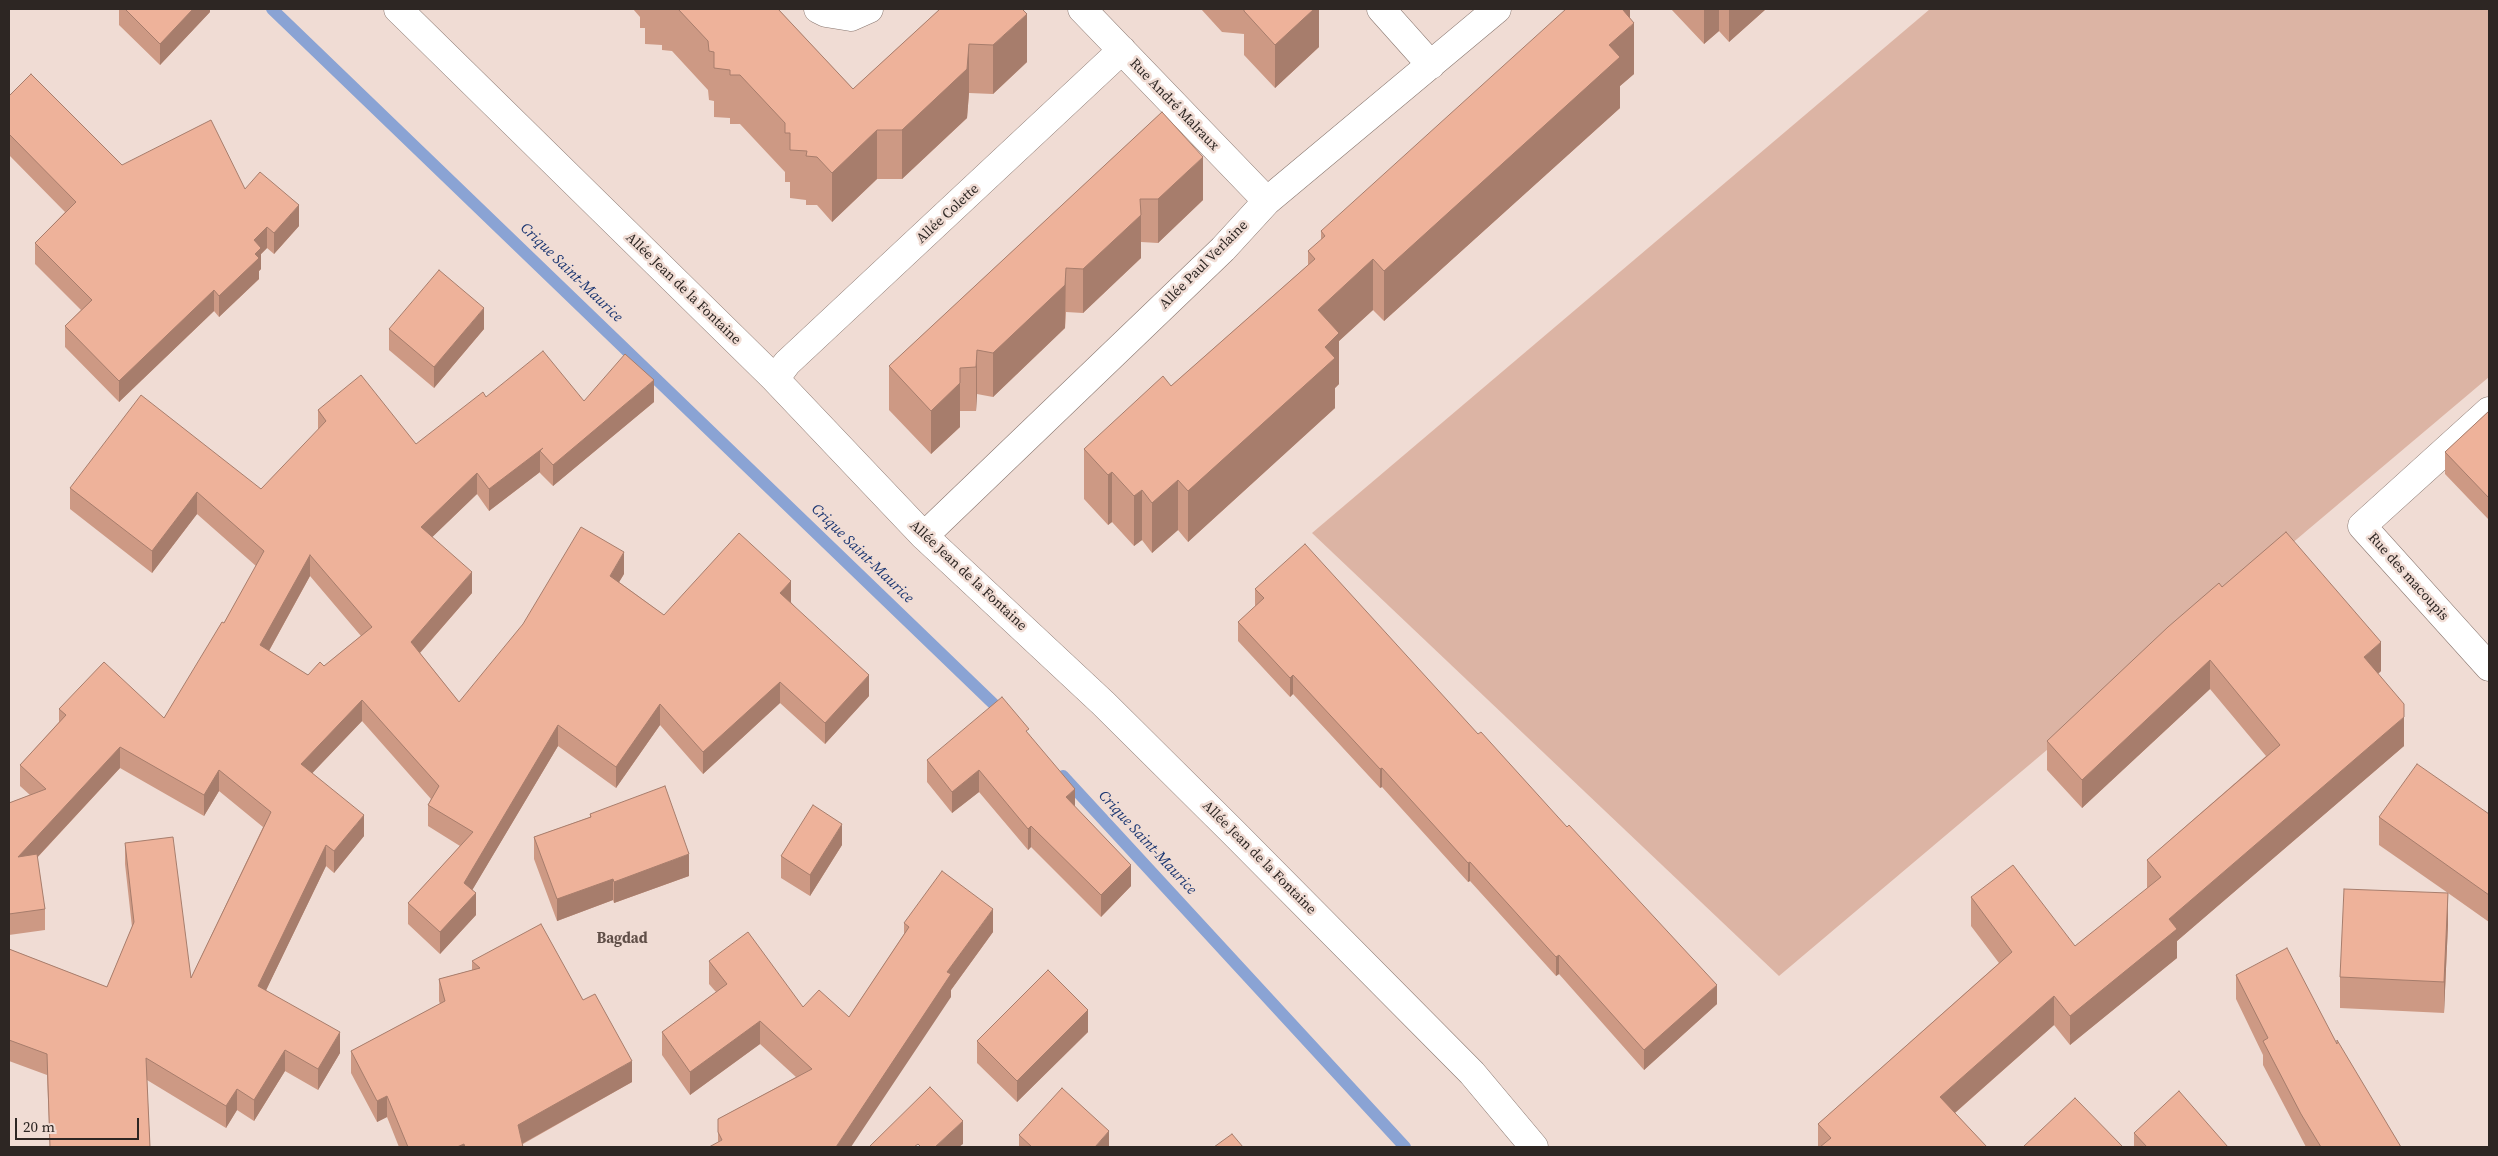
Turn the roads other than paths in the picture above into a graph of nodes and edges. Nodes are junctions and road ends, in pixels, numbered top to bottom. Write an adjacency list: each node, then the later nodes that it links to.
1 (398, 9): 10 (street, Allée Jean de la Fontaine)
2 (818, 9): 3 (street)
3 (869, 9)
4 (1082, 9): 7 (street, Rue André Malraux)
5 (1381, 9): 8 (street)
6 (1496, 9): 8 (street, Allée Paul Verlaine)
7 (1122, 50): 9 (street, Rue André Malraux); 10 (street, Allée Colette)
8 (1431, 65): 9 (street, Allée Paul Verlaine)
9 (1267, 201): 12 (street, Allée Paul Verlaine)
10 (775, 379): 12 (street, Allée Jean de la Fontaine)
11 (2489, 411): 13 (street, Rue des macoupis)
12 (924, 536): 14 (street, Allée Jean de la Fontaine)
13 (2489, 667)
14 (1534, 1147)

